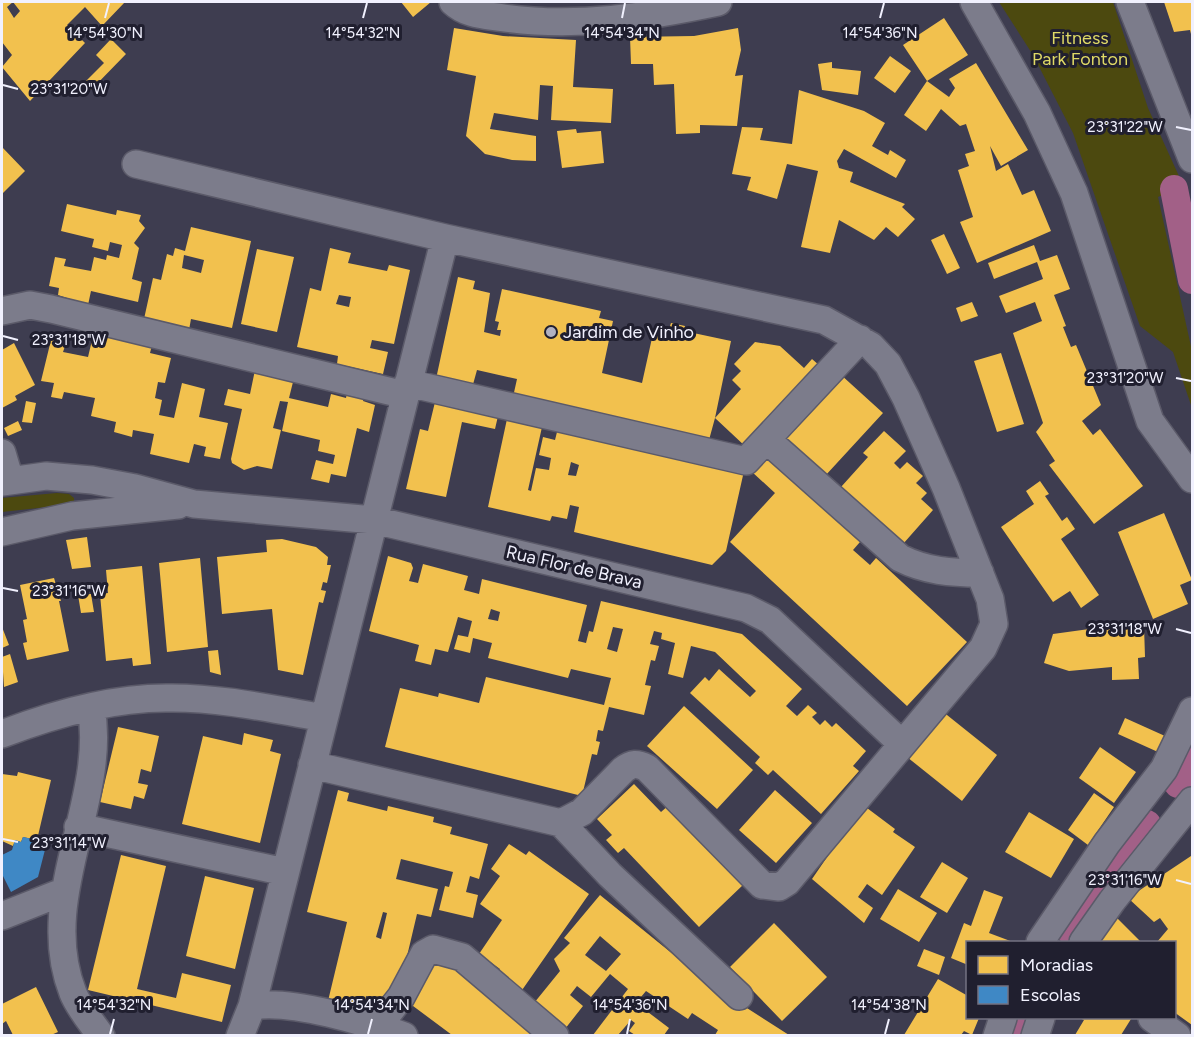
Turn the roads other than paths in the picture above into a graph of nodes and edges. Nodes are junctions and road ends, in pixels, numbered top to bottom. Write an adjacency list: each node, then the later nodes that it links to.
1 (453, 2): 2 (street)
2 (718, 2)
3 (974, 2): 13 (street)
4 (1130, 2): 5 (street)
5 (1192, 159)
6 (136, 164): 7 (street)
7 (445, 238): 9 (street); 10 (street)
8 (2, 311): 10 (street)
9 (860, 339): 11 (street); 18 (street)
10 (407, 389): 11 (street); 16 (street)
11 (767, 440): 18 (street)
12 (2, 453): 14 (street)
13 (1192, 479)
14 (6, 481): 15 (street)
15 (194, 504): 16 (street, Rua Flor de Brava); 17 (street)
16 (374, 520): 21 (street); 23 (street, Rua Flor de Brava)
17 (2, 532)
18 (980, 573): 23 (street)
19 (91, 707): 21 (street); 22 (street); 27 (street)
20 (1192, 711): 31 (street)
21 (324, 718): 24 (street)
22 (2, 734)
23 (902, 744): 26 (street)
24 (312, 765): 26 (street); 28 (street)
25 (1189, 812): 32 (street)
26 (561, 823): 33 (street)
27 (78, 827): 28 (street); 29 (street)
28 (285, 872): 38 (street)
29 (65, 891): 30 (street); 39 (street)
30 (2, 916)
31 (1041, 941)
32 (1084, 941)
33 (739, 996)
34 (1002, 1019): 42 (street)
35 (1040, 1019): 43 (street)
36 (1155, 1019): 44 (street)
37 (378, 1026): 38 (street); 40 (street); 41 (street)
38 (248, 1027)
39 (101, 1035)
40 (404, 1035)
41 (555, 1035)
42 (997, 1035)
43 (1035, 1035)
44 (1177, 1035)

